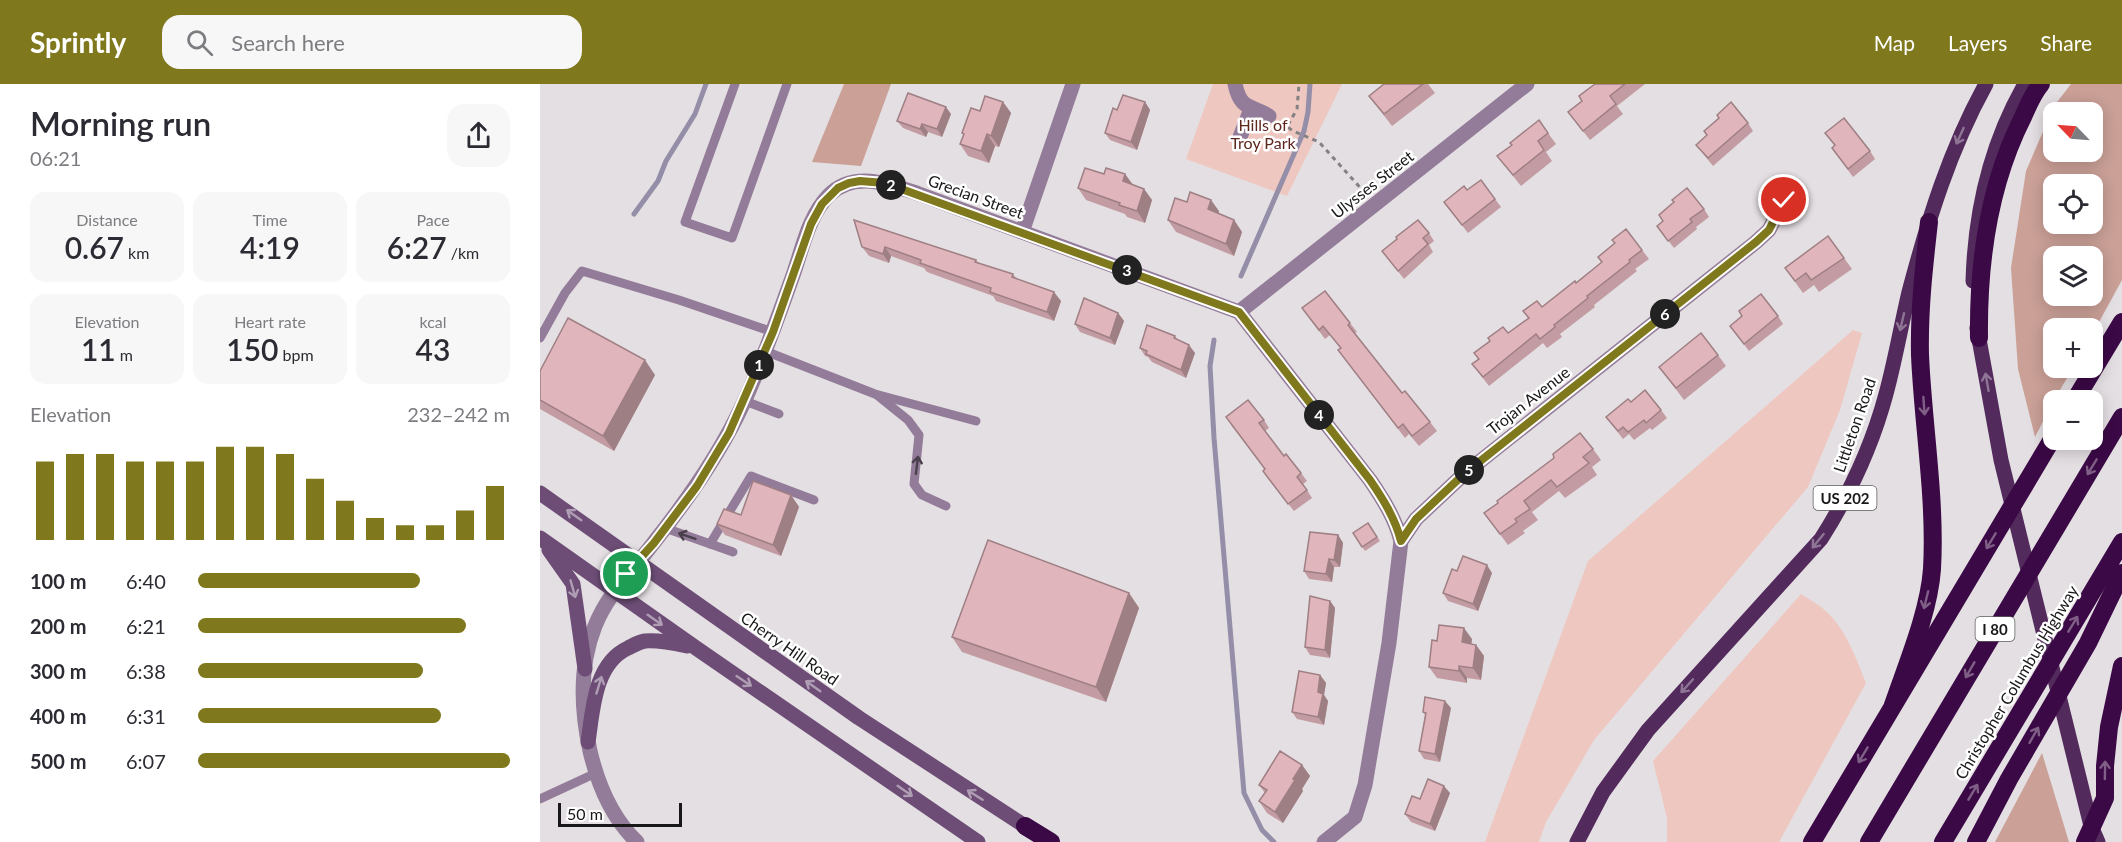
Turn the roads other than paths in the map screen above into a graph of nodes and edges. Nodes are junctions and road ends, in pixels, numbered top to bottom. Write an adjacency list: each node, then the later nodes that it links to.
1 (735, 84): 2 (lane)
2 (787, 84)
3 (1073, 84): 14 (street)
4 (1235, 84): 9 (street)
5 (1527, 84): 16 (street, Ulysses Street)
6 (1986, 84): 13 (main road, Littleton Road / US 202, one-way to 13)
7 (2025, 84): 20 (main road)
8 (2041, 84): 20 (highway)
9 (1251, 109): 10 (street); 11 (street)
10 (1269, 116)
11 (1240, 137)
12 (1784, 200): 35 (street, Trojan Avenue)
13 (1929, 222): 45 (highway, one-way to 45); 55 (main road, Littleton Road / US 202, one-way to 55)
14 (1022, 232): 16 (street, Grecian Street); 18 (street, Grecian Street)
15 (2122, 305): 21 (highway)
16 (1239, 312): 35 (street)
17 (2122, 322): 23 (highway)
18 (773, 332): 19 (lane); 22 (street, Grecian Street)
19 (540, 338)
20 (1979, 338): 50 (main road, one-way to 20)
21 (2103, 342)
22 (765, 351): 24 (lane); 25 (street, Grecian Street)
23 (2080, 390)
24 (875, 394): 28 (lane); 32 (lane, one-way to 24)
25 (744, 401): 26 (lane); 33 (street, Grecian Street)
26 (779, 414)
27 (2122, 417): 57 (highway, I 80, one-way to 57)
28 (976, 420)
29 (2046, 450): 45 (highway, one-way to 45)
30 (540, 493): 39 (main road, Cherry Hill Road, one-way to 30)
31 (814, 500): 37 (lane)
32 (946, 506)
33 (665, 528): 37 (lane, one-way to 33); 39 (street, Grecian Street)
34 (541, 539): 41 (main road); 44 (main road, one-way to 44)
35 (1401, 541): 54 (street, Trojan Avenue)
36 (2122, 542): 58 (highway, Christopher Columbus Highway, one-way to 36)
37 (710, 544): 38 (lane)
38 (733, 552)
39 (637, 563): 41 (street, Grecian Street); 49 (main road, Cherry Hill Road, one-way to 39)
40 (2122, 573): 59 (highway, one-way to 40)
41 (615, 591): 42 (main road, one-way to 42); 44 (street, Grecian Street)
42 (696, 648): 46 (main road, one-way to 42); 52 (main road, one-way to 52)
43 (2122, 666): 50 (highway, one-way to 43)
44 (585, 669): 46 (street, Grecian Street)
45 (1893, 705): 56 (highway, one-way to 56)
46 (588, 742): 47 (street, Grecian Street)
47 (596, 773): 48 (lane); 51 (street, Grecian Street)
48 (540, 799)
49 (1025, 825): 53 (highway)
50 (2094, 838)
51 (637, 842)
52 (978, 842)
53 (1051, 842)
54 (1324, 842)
55 (1577, 842)
56 (1812, 842)
57 (1869, 842)
58 (1943, 842)
59 (1976, 842)

